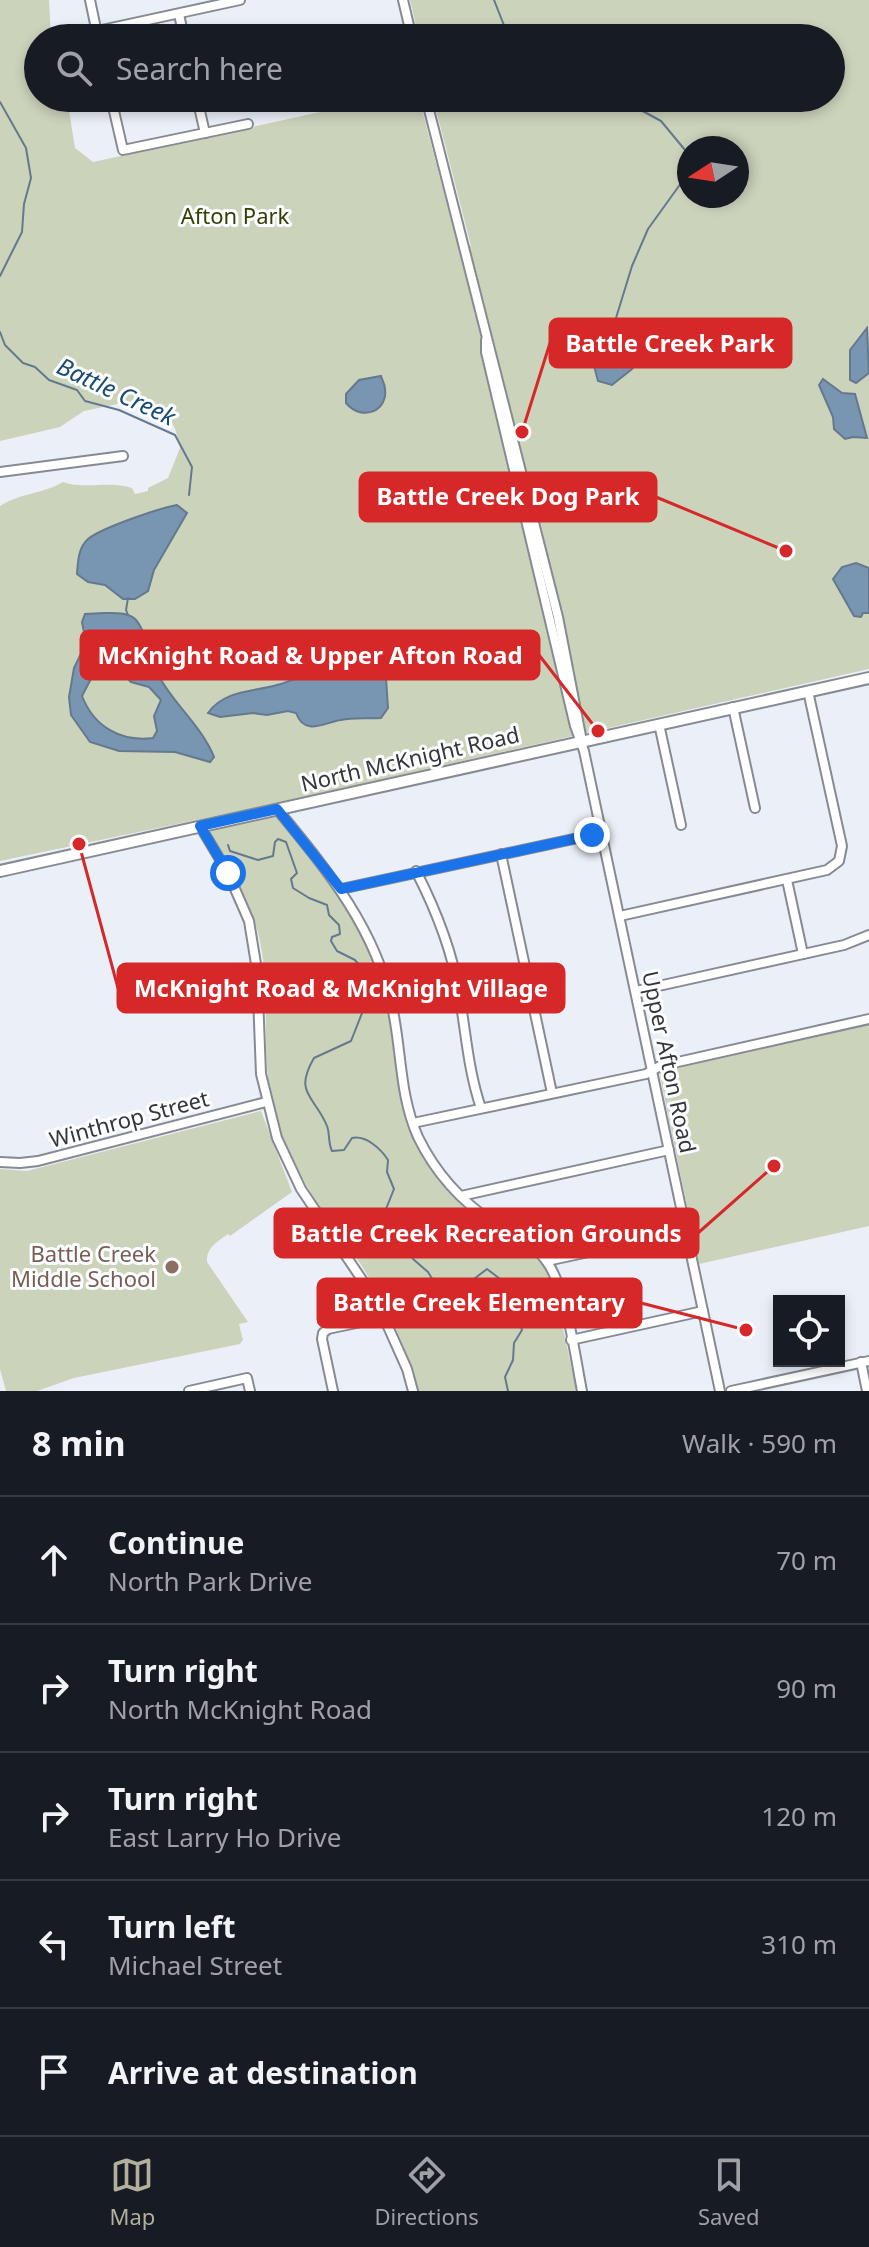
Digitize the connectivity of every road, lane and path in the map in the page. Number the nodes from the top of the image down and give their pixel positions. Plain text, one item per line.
1 (90, 0) edge
2 (240, 0) edge
3 (403, 0) edge
4 (179, 14) junction
5 (95, 24) edge
6 (140, 24) edge
7 (181, 24) edge
8 (407, 24) edge
9 (114, 112) edge
10 (200, 112) edge
11 (429, 112) edge
12 (248, 124) dead end
13 (205, 133) junction
14 (123, 456) dead end
15 (0, 472) edge
16 (869, 678) edge
17 (808, 691) junction
18 (733, 707) junction
19 (659, 724) junction
20 (581, 741) junction
21 (755, 808) dead end
22 (277, 809) junction
23 (681, 825) dead end
24 (200, 826) junction
25 (601, 833) junction
26 (501, 854) junction
27 (59, 856) junction
28 (0, 865) edge
29 (0, 871) edge
30 (416, 871) junction
31 (787, 880) junction
32 (341, 889) junction
33 (620, 916) junction
34 (869, 935) edge
35 (803, 954) junction
36 (636, 991) junction
37 (869, 1019) edge
38 (652, 1070) junction
39 (552, 1093) junction
40 (266, 1102) junction
41 (481, 1108) junction
42 (413, 1123) junction
43 (669, 1150) junction
44 (0, 1162) edge
45 (461, 1196) junction
46 (686, 1231) junction
47 (547, 1261) junction
48 (703, 1311) junction
49 (385, 1317) junction
50 (571, 1340) junction
51 (865, 1361) edge
52 (790, 1378) junction
53 (189, 1391) edge
54 (250, 1391) edge
55 (333, 1391) edge
56 (413, 1391) edge
57 (582, 1391) edge
58 (720, 1391) edge
59 (731, 1391) edge
60 (793, 1391) edge
61 (867, 1391) edge

1 - 5 street
2 - 4 street
3 - 8 street
4 - 6 street
4 - 7 street
9 - 13 street
10 - 13 street
11 - 20 street, Upper Afton Road
12 - 13 street
14 - 15 street
16 - 17 main road, North McKnight Road
17 - 18 main road, North McKnight Road
17 - 31 street
18 - 19 main road, North McKnight Road
18 - 21 street
19 - 20 main road, North McKnight Road
19 - 23 street
20 - 22 main road, North McKnight Road
20 - 25 street, Upper Afton Road
22 - 24 main road, North McKnight Road
22 - 32 street
24 - 27 main road, North McKnight Road
24 - 40 street
25 - 26 street
25 - 33 street, Upper Afton Road
26 - 30 street
26 - 39 street
27 - 28 main road
27 - 29 main road
30 - 32 street
30 - 41 street
31 - 33 street
31 - 35 street
32 - 42 street
33 - 36 street, Upper Afton Road
34 - 35 street
35 - 36 street
36 - 38 street, Upper Afton Road
37 - 38 street
38 - 39 street
38 - 43 street, Upper Afton Road
39 - 41 street
40 - 44 street, Winthrop Street
40 - 49 street
41 - 42 street
42 - 45 street
43 - 45 street
43 - 46 street, Upper Afton Road
45 - 47 street
46 - 47 street
46 - 48 street, Upper Afton Road
47 - 50 street
48 - 50 street
48 - 58 street, Upper Afton Road
49 - 55 street
49 - 56 street
50 - 57 street
51 - 52 street
51 - 61 street
52 - 59 street
52 - 60 street
53 - 54 street

